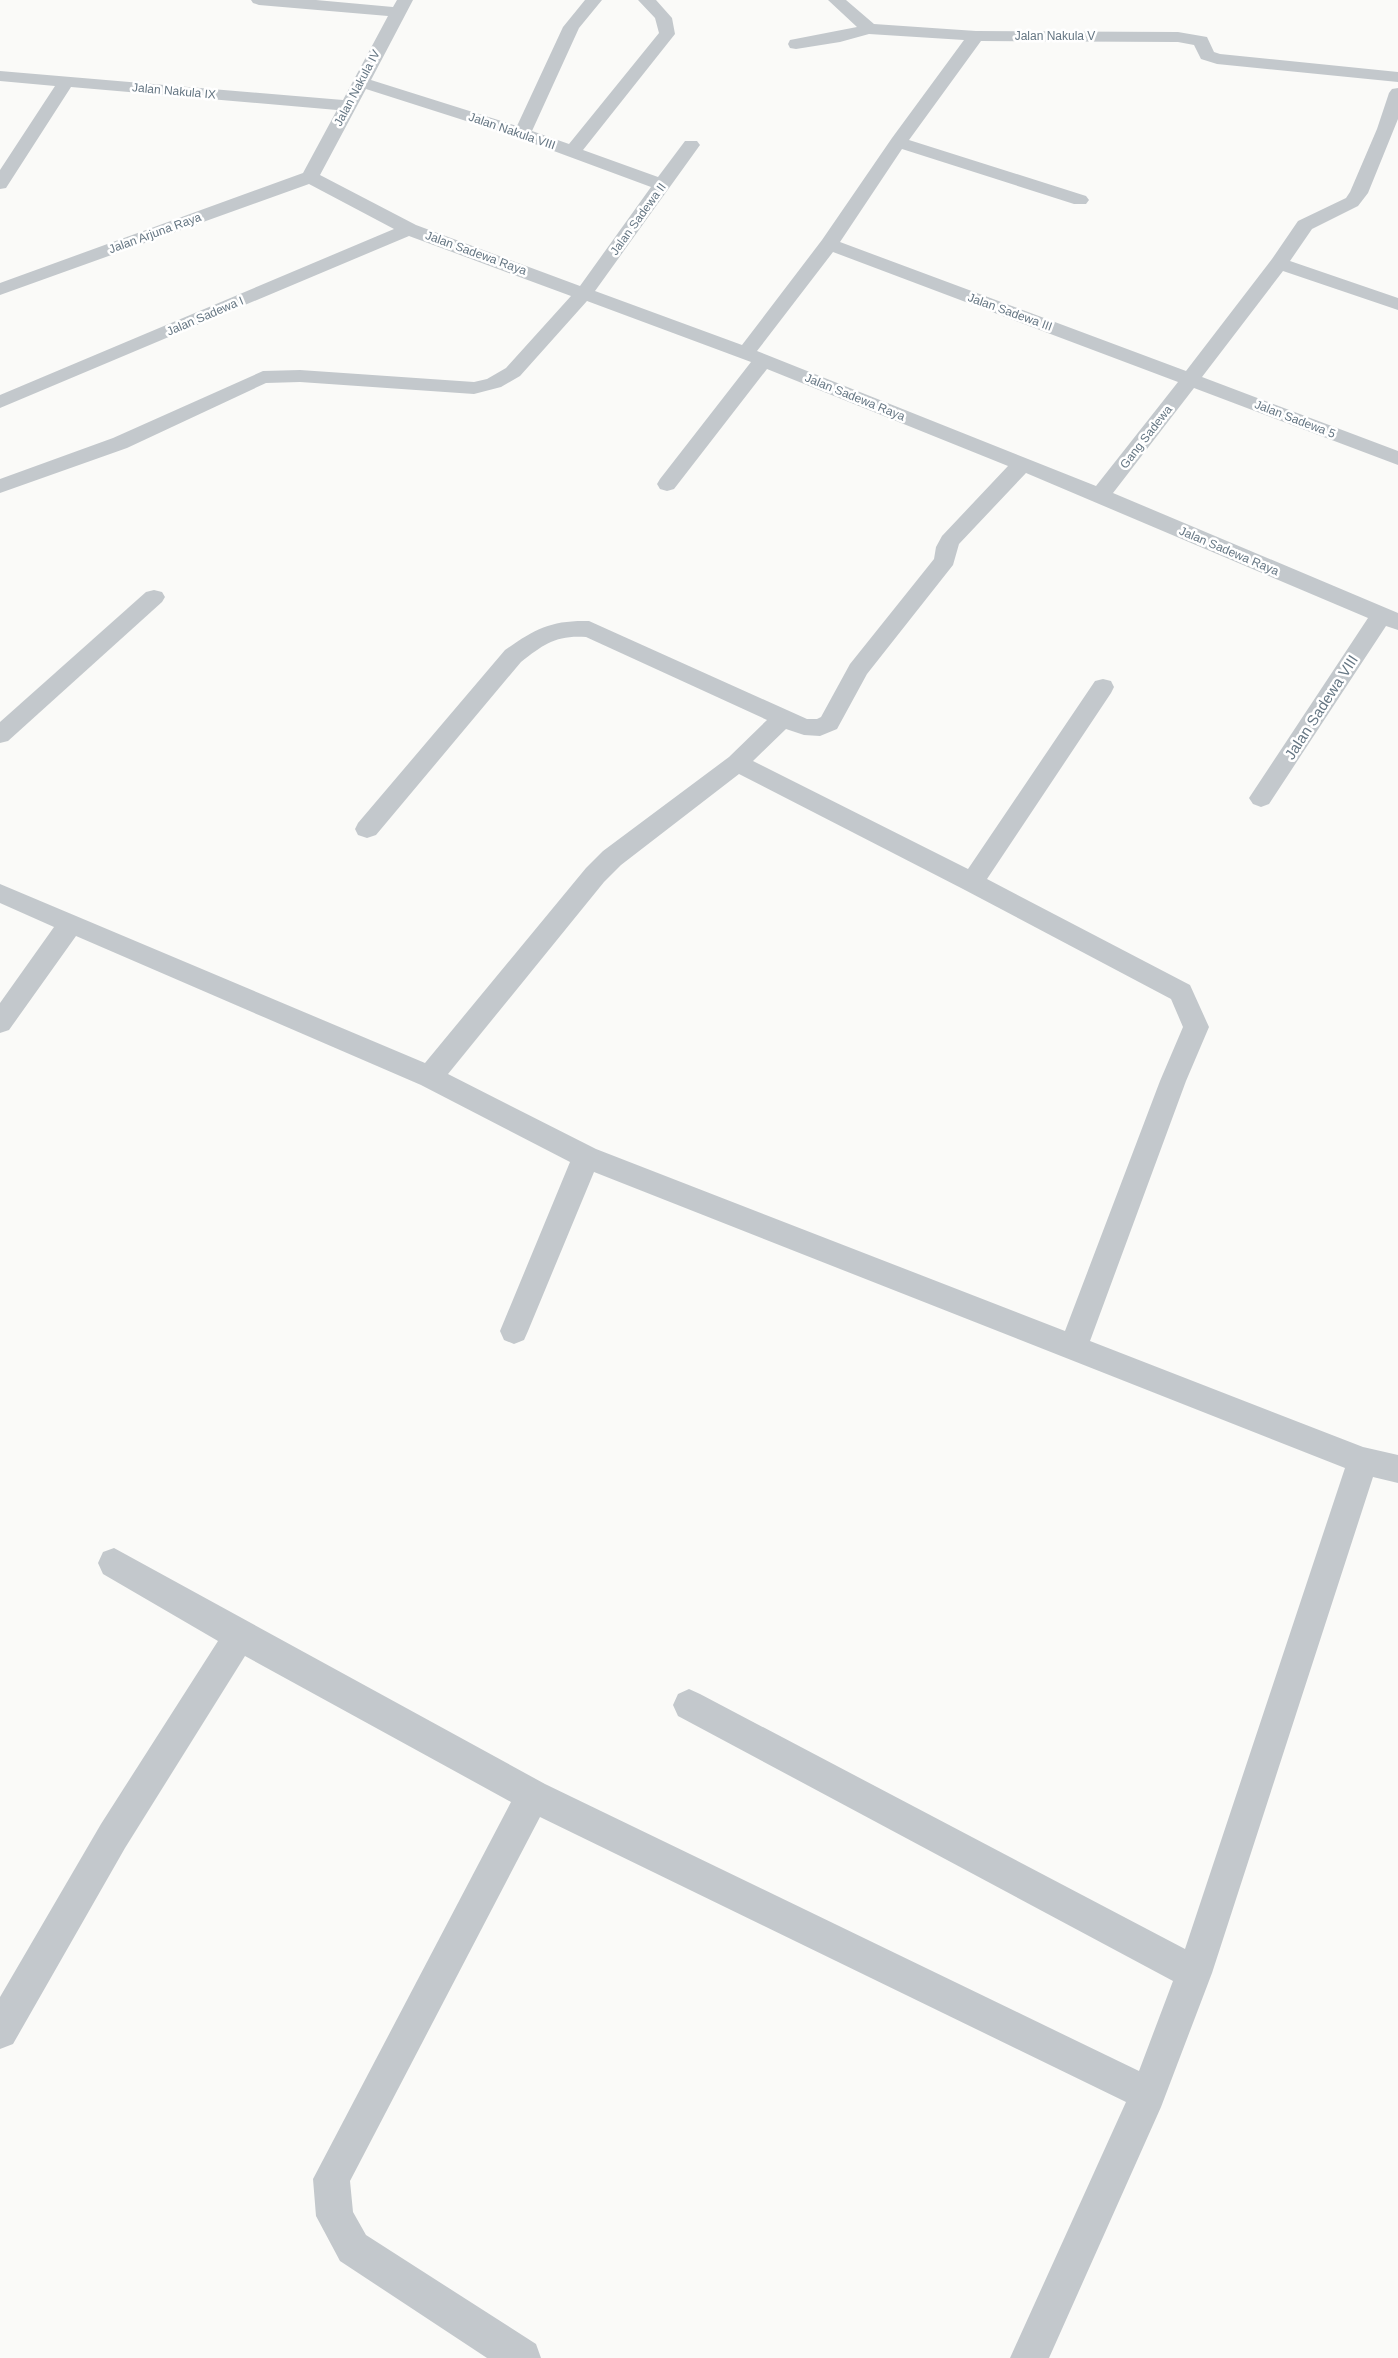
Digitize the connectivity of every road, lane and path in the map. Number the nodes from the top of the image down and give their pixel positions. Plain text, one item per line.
1 (259, 0) edge
2 (594, 0) edge
3 (646, 0) edge
4 (836, 0) edge
5 (402, 6) edge
6 (869, 29) junction
7 (976, 36) junction
8 (796, 44) dead end
9 (0, 76) edge
10 (1398, 76) edge
11 (66, 82) junction
12 (360, 82) junction
13 (1398, 93) edge
14 (348, 106) junction
15 (522, 133) junction
16 (898, 142) junction
17 (691, 145) dead end
18 (572, 152) junction
19 (310, 177) junction
20 (0, 184) edge
21 (662, 185) junction
22 (1080, 200) dead end
23 (409, 229) junction
24 (829, 244) junction
25 (1279, 263) junction
26 (0, 289) edge
27 (584, 292) junction
28 (1398, 304) edge
29 (754, 357) junction
30 (1191, 379) junction
31 (0, 402) edge
32 (1398, 458) edge
33 (1022, 464) junction
34 (667, 484) dead end
35 (0, 486) edge
36 (1100, 495) junction
37 (154, 596) dead end
38 (1390, 619) edge
39 (1103, 687) dead end
40 (784, 717) junction
41 (0, 735) edge
42 (737, 763) junction
43 (1261, 798) dead end
44 (368, 829) dead end
45 (972, 882) junction
46 (0, 892) edge
47 (71, 923) junction
48 (0, 1023) edge
49 (430, 1076) junction
50 (586, 1157) junction
51 (514, 1331) dead end
52 (1073, 1347) junction
53 (1363, 1461) junction
54 (1398, 1469) edge
55 (114, 1563) dead end
56 (240, 1636) junction
57 (689, 1705) dead end
58 (533, 1796) junction
59 (1194, 1973) junction
60 (0, 2031) edge
61 (1148, 2094) junction
62 (522, 2358) edge
63 (1029, 2358) edge

1 - 5 street
2 - 15 street
3 - 18 street
4 - 6 street
5 - 12 street, Jalan Nakula IV
6 - 7 street, Jalan Nakula V
6 - 8 street, Jalan Nakula V
7 - 10 street, Jalan Nakula V
7 - 16 street
9 - 11 street, Jalan Nakula IX
11 - 14 street, Jalan Nakula IX
11 - 20 street
12 - 14 street, Jalan Nakula IV
12 - 15 street, Jalan Nakula VIII
13 - 25 street, Gang Sadewa
14 - 19 street, Jalan Nakula IV
15 - 18 street, Jalan Nakula VIII
16 - 22 street
16 - 24 street
17 - 21 street, Jalan Sadewa II
18 - 21 street, Jalan Nakula VIII
19 - 23 street, Jalan Sadewa Raya
19 - 26 street, Jalan Arjuna Raya
21 - 27 street, Jalan Sadewa II
23 - 27 street, Jalan Sadewa Raya
23 - 31 street, Jalan Sadewa I
24 - 29 street
24 - 30 street, Jalan Sadewa III
25 - 28 street
25 - 30 street, Gang Sadewa
27 - 29 street, Jalan Sadewa Raya
27 - 35 street, Jalan Sadewa II
29 - 33 street, Jalan Sadewa Raya
29 - 34 street
30 - 32 street, Jalan Sadewa 5
30 - 36 street, Gang Sadewa
33 - 36 street, Jalan Sadewa Raya
33 - 40 street
36 - 38 street, Jalan Sadewa Raya
37 - 41 street
38 - 43 street, Jalan Sadewa VIII
39 - 45 street
40 - 42 street
40 - 44 street
42 - 45 street
42 - 49 street
45 - 52 street
46 - 47 street
47 - 48 street
47 - 49 street
49 - 50 street
50 - 51 street
50 - 52 street
52 - 53 street
53 - 54 street
53 - 59 street
55 - 56 street
56 - 58 street
56 - 60 street
57 - 59 street
58 - 61 street
58 - 62 street
59 - 61 street
61 - 63 street

